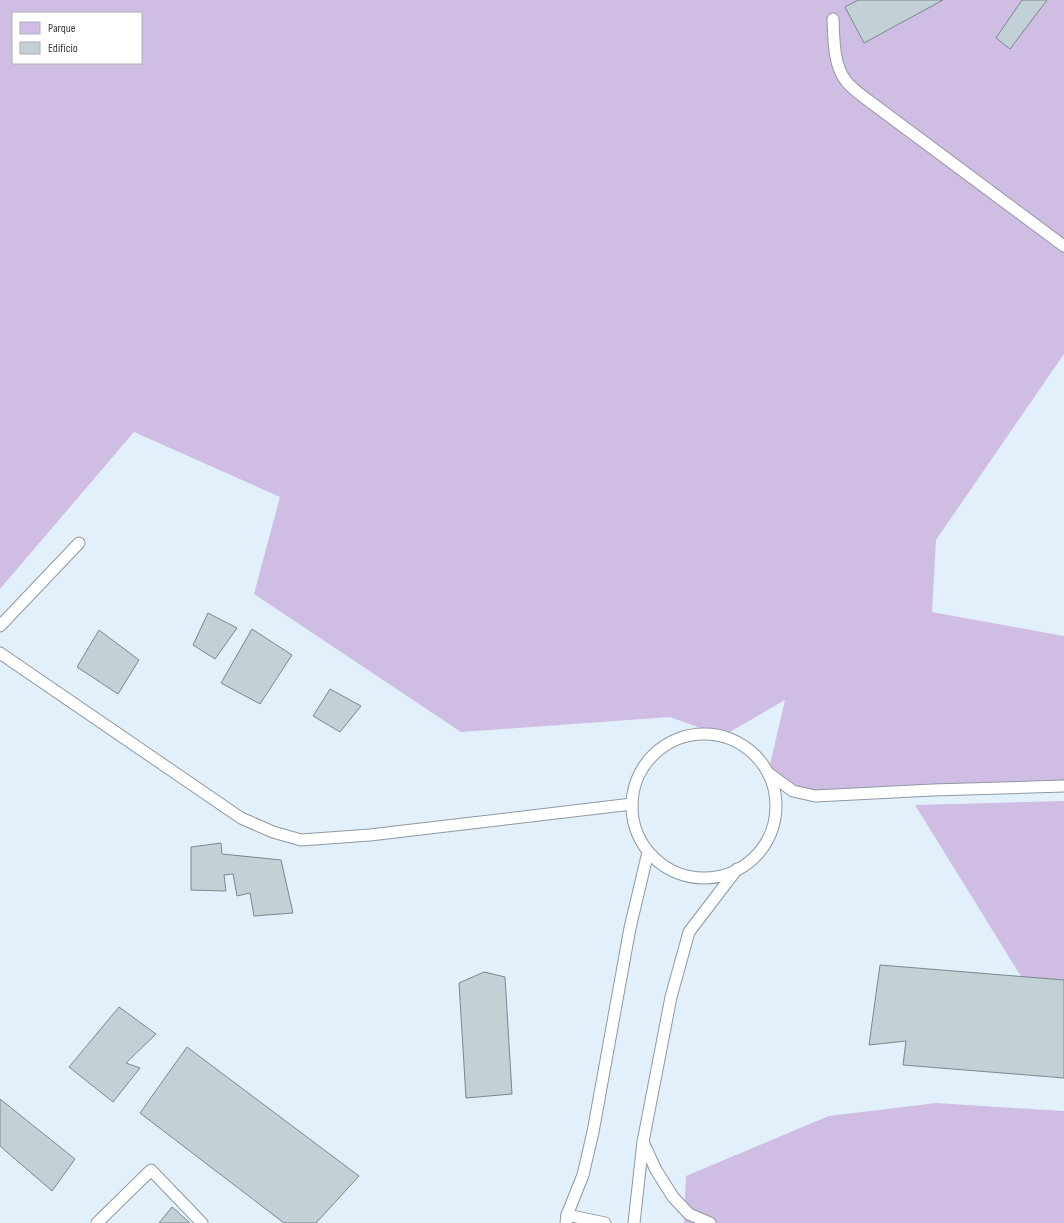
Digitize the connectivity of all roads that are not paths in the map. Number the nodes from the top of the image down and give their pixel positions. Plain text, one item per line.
1 (833, 19) dead end
2 (1064, 246) edge
3 (79, 543) dead end
4 (0, 626) edge
5 (0, 653) edge
6 (768, 773) junction
7 (1064, 786) edge
8 (632, 804) junction
9 (648, 852) junction
10 (737, 869) junction
11 (643, 1142) junction
12 (566, 1219) edge
13 (97, 1223) edge
14 (202, 1223) edge
15 (605, 1223) edge
16 (634, 1223) edge
17 (710, 1223) edge

1 - 2 lane
3 - 4 lane
5 - 8 lane
6 - 7 lane
6 - 8 lane
6 - 10 lane
8 - 9 lane
9 - 10 lane
9 - 12 lane
10 - 11 lane
11 - 16 lane
11 - 17 lane
12 - 15 lane
13 - 14 lane

